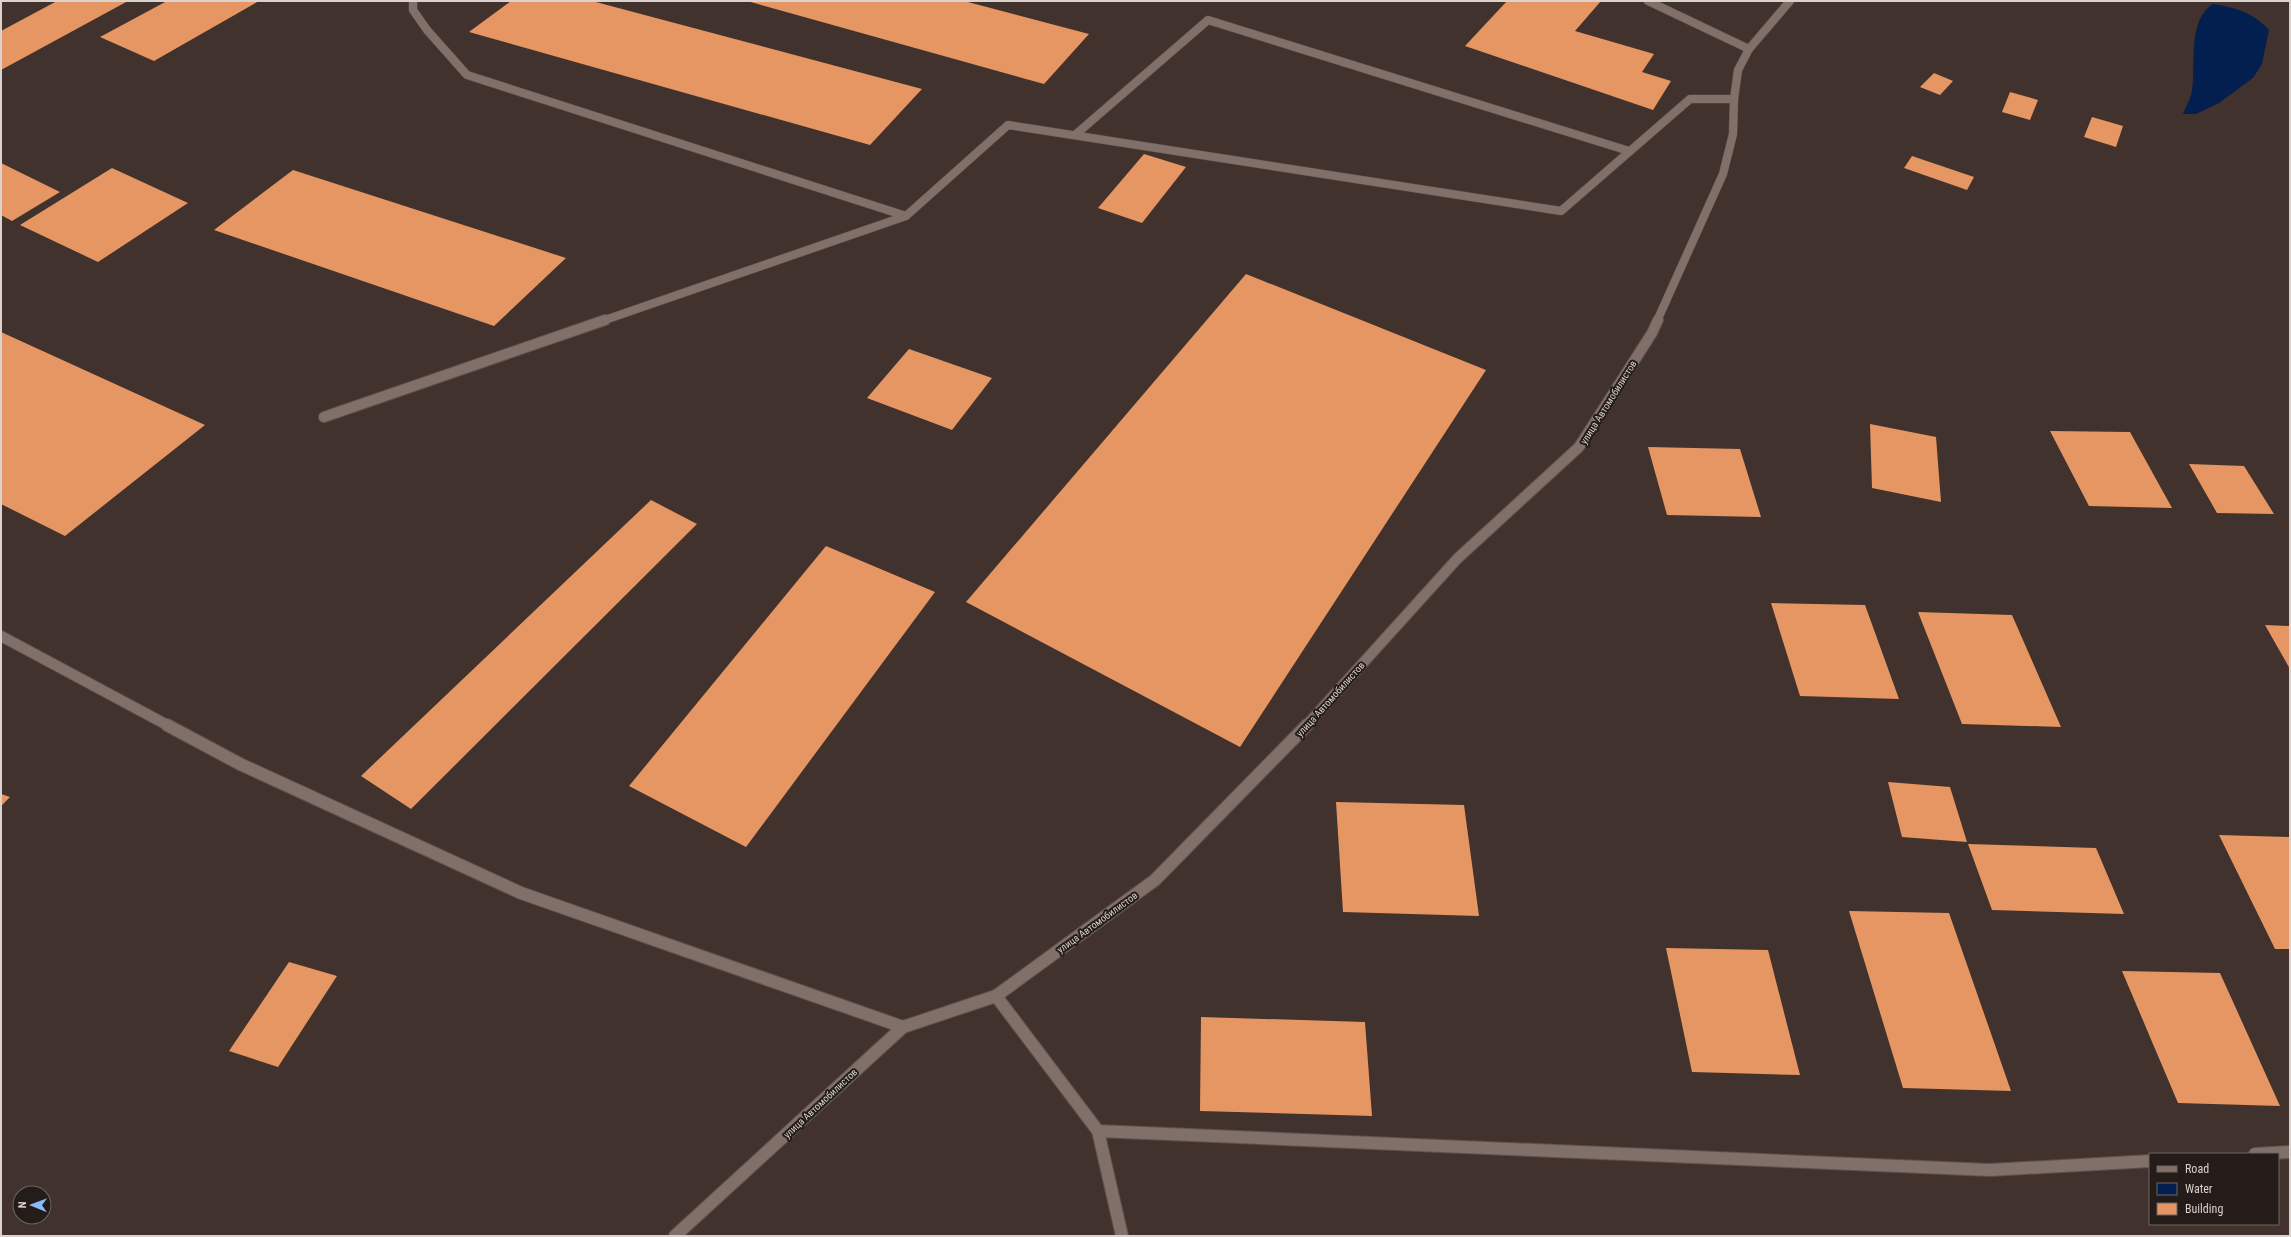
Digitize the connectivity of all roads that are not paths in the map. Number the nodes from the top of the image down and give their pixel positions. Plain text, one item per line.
1 (413, 1) edge
2 (1648, 1) edge
3 (1790, 1) edge
4 (1748, 49) junction
5 (1734, 99) junction
6 (1075, 135) junction
7 (1630, 151) junction
8 (906, 216) junction
9 (324, 417) dead end
10 (1, 636) edge
11 (996, 996) junction
12 (903, 1027) junction
13 (1098, 1130) junction
14 (2290, 1152) edge
15 (2272, 1153) edge
16 (2149, 1160) edge
17 (675, 1236) edge
18 (1122, 1236) edge

1 - 8 street
2 - 4 street
3 - 4 street, улица Автомобилистов
4 - 5 street, улица Автомобилистов
5 - 7 street
5 - 11 street, улица Автомобилистов
6 - 7 street
6 - 7 street
6 - 8 street
8 - 9 street
10 - 12 street
11 - 12 street, улица Автомобилистов
11 - 13 street
12 - 17 street, улица Автомобилистов
13 - 16 street
13 - 18 street
14 - 15 street

